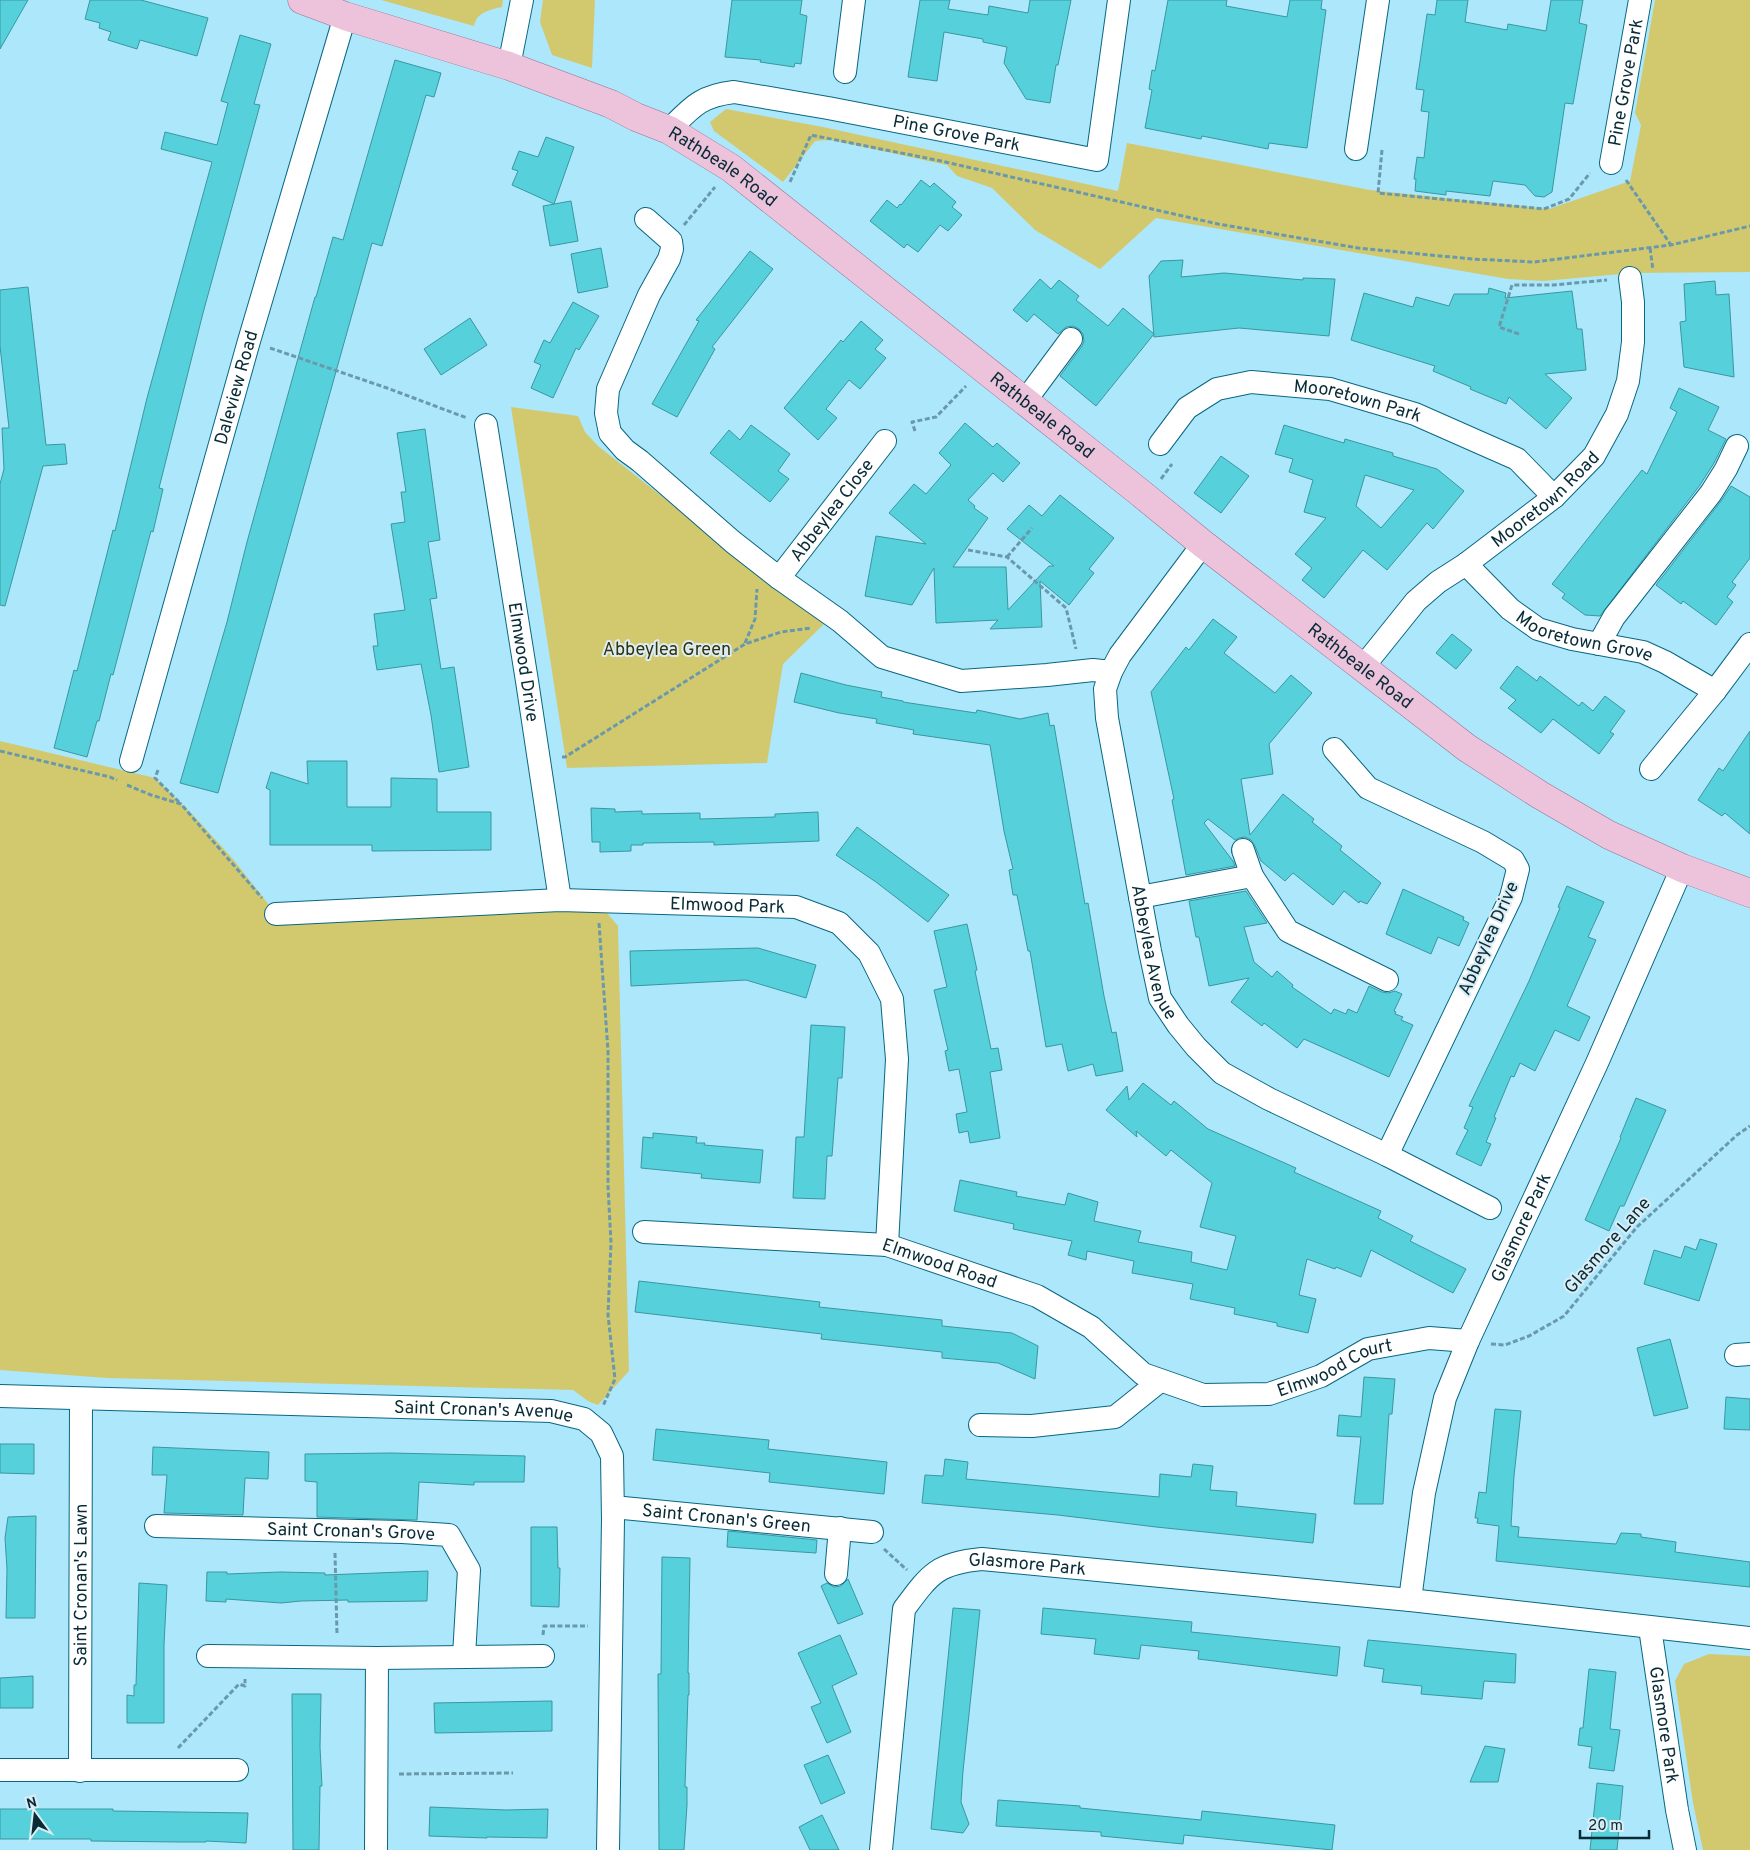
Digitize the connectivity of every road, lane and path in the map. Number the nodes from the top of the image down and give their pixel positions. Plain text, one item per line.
1 (302, 0) edge
2 (522, 0) edge
3 (854, 0) edge
4 (1119, 0) edge
5 (1378, 0) edge
6 (1640, 0) edge
7 (345, 16) junction
8 (509, 66) junction
9 (845, 72) dead end
10 (669, 130) junction
11 (1356, 149) dead end
12 (1382, 150) dead end
13 (731, 168) junction
14 (1609, 172) junction
15 (777, 204) junction
16 (646, 219) dead end
17 (1750, 226) edge
18 (671, 241) junction
19 (1671, 245) junction
20 (1650, 248) junction
21 (1653, 271) dead end
22 (1630, 278) joint
23 (1519, 334) dead end
24 (1072, 339) dead end
25 (249, 341) junction
26 (983, 367) junction
27 (1025, 401) junction
28 (486, 425) joint
29 (915, 431) dead end
30 (885, 441) dead end
31 (1737, 446) dead end
32 (1168, 452) joint
33 (1138, 491) junction
34 (1554, 497) junction
35 (1032, 528) dead end
36 (1203, 544) junction
37 (968, 550) dead end
38 (1007, 557) junction
39 (1466, 564) junction
40 (779, 578) junction
41 (840, 621) junction
42 (745, 644) junction
43 (1599, 644) junction
44 (1750, 644) edge
45 (1365, 670) junction
46 (1082, 671) junction
47 (1111, 672) junction
48 (1714, 691) junction
49 (1334, 749) dead end
50 (0, 750) edge
51 (539, 759) junction
52 (131, 761) dead end
53 (1651, 769) dead end
54 (158, 770) dead end
55 (118, 780) dead end
56 (127, 784) dead end
57 (181, 804) junction
58 (1243, 850) dead end
59 (1682, 868) junction
60 (1252, 876) junction
61 (1750, 893) edge
62 (1140, 897) junction
63 (560, 900) junction
64 (597, 901) junction
65 (276, 914) joint
66 (1387, 980) dead end
67 (1750, 1126) edge
68 (1387, 1155) junction
69 (1490, 1208) dead end
70 (644, 1232) dead end
71 (887, 1245) junction
72 (1468, 1341) junction
73 (1160, 1381) junction
74 (0, 1396) edge
75 (1203, 1396) joint
76 (81, 1399) junction
77 (980, 1425) dead end
78 (594, 1427) junction
79 (613, 1507) junction
80 (156, 1526) dead end
81 (840, 1528) junction
82 (335, 1530) junction
83 (872, 1532) joint
84 (836, 1574) dead end
85 (923, 1584) junction
86 (1410, 1600) junction
87 (589, 1626) dead end
88 (1650, 1628) junction
89 (1750, 1638) edge
90 (208, 1656) dead end
91 (243, 1656) junction
92 (337, 1656) junction
93 (464, 1656) junction
94 (543, 1656) joint
95 (377, 1658) junction
96 (0, 1770) edge
97 (169, 1770) junction
98 (236, 1770) dead end
99 (80, 1771) junction
100 (513, 1773) dead end
101 (376, 1774) junction
102 (376, 1850) edge
103 (608, 1850) edge
104 (881, 1850) edge
105 (1685, 1850) edge

1 - 7 main road, Rathbeale Road
2 - 8 street
3 - 9 street
4 - 10 street, Pine Grove Park
5 - 11 street
6 - 14 street, Pine Grove Park
7 - 8 main road, Rathbeale Road
7 - 25 street, Daleview Road
8 - 10 main road, Rathbeale Road
10 - 13 main road, Rathbeale Road
12 - 14 path
13 - 15 main road, Rathbeale Road
13 - 18 path
14 - 19 path
15 - 20 path
15 - 26 main road, Rathbeale Road
16 - 18 street
17 - 19 path
18 - 40 street
19 - 20 path
20 - 21 path
22 - 23 path
22 - 34 street, Mooretown Road
24 - 27 street
25 - 28 path
25 - 52 street, Daleview Road
26 - 27 main road, Rathbeale Road
26 - 29 path
27 - 33 main road, Rathbeale Road
28 - 51 street, Elmwood Drive
30 - 40 street, Abbeylea Close
31 - 43 street
32 - 33 path
32 - 34 street, Mooretown Park
33 - 36 main road, Rathbeale Road
34 - 39 street, Mooretown Road
35 - 38 path
36 - 45 main road, Rathbeale Road
36 - 47 street, Abbeylea Avenue
37 - 38 path
38 - 46 path
39 - 43 street, Mooretown Grove
39 - 45 street, Mooretown Road
40 - 41 street
40 - 42 path
41 - 42 path
41 - 46 street
42 - 51 path
43 - 48 street, Mooretown Grove
44 - 48 street
45 - 59 main road, Rathbeale Road
46 - 47 street
47 - 62 street, Abbeylea Avenue
48 - 53 street
49 - 68 street, Abbeylea Drive
50 - 55 path
51 - 63 street, Elmwood Drive
54 - 57 path
56 - 57 path
57 - 65 path
58 - 60 street
59 - 61 main road, Rathbeale Road
59 - 72 street, Glasmore Park
60 - 62 street
60 - 66 street
62 - 68 street, Abbeylea Avenue
63 - 64 street, Elmwood Park
63 - 65 street, Elmwood Park
64 - 71 street, Elmwood Park
64 - 78 path
67 - 72 path, Glasmore Lane
68 - 69 street, Abbeylea Avenue
70 - 71 street, Elmwood Road
71 - 73 street, Elmwood Road
72 - 75 street, Elmwood Court
72 - 86 street, Glasmore Park
73 - 75 street, Elmwood Road
73 - 77 street
74 - 76 street, Saint Cronan's Avenue
76 - 78 street, Saint Cronan's Avenue
76 - 99 street, Saint Cronan's Lawn
78 - 79 street, Saint Cronan's Avenue
79 - 81 street, Saint Cronan's Green
79 - 103 street, Saint Cronan's Avenue
80 - 82 street, Saint Cronan's Grove
81 - 83 street, Saint Cronan's Green
81 - 84 street
82 - 92 path
82 - 93 street, Saint Cronan's Grove
83 - 85 path
85 - 86 street, Glasmore Park
85 - 104 street, Glasmore Park
86 - 88 street, Glasmore Park
87 - 94 path
88 - 89 street, Glasmore Park
88 - 105 street, Glasmore Park
90 - 91 street
91 - 92 street
91 - 97 path
92 - 95 street
93 - 94 street
93 - 95 street
95 - 101 street
96 - 99 street
97 - 98 street
97 - 99 street
100 - 101 path
101 - 102 street

